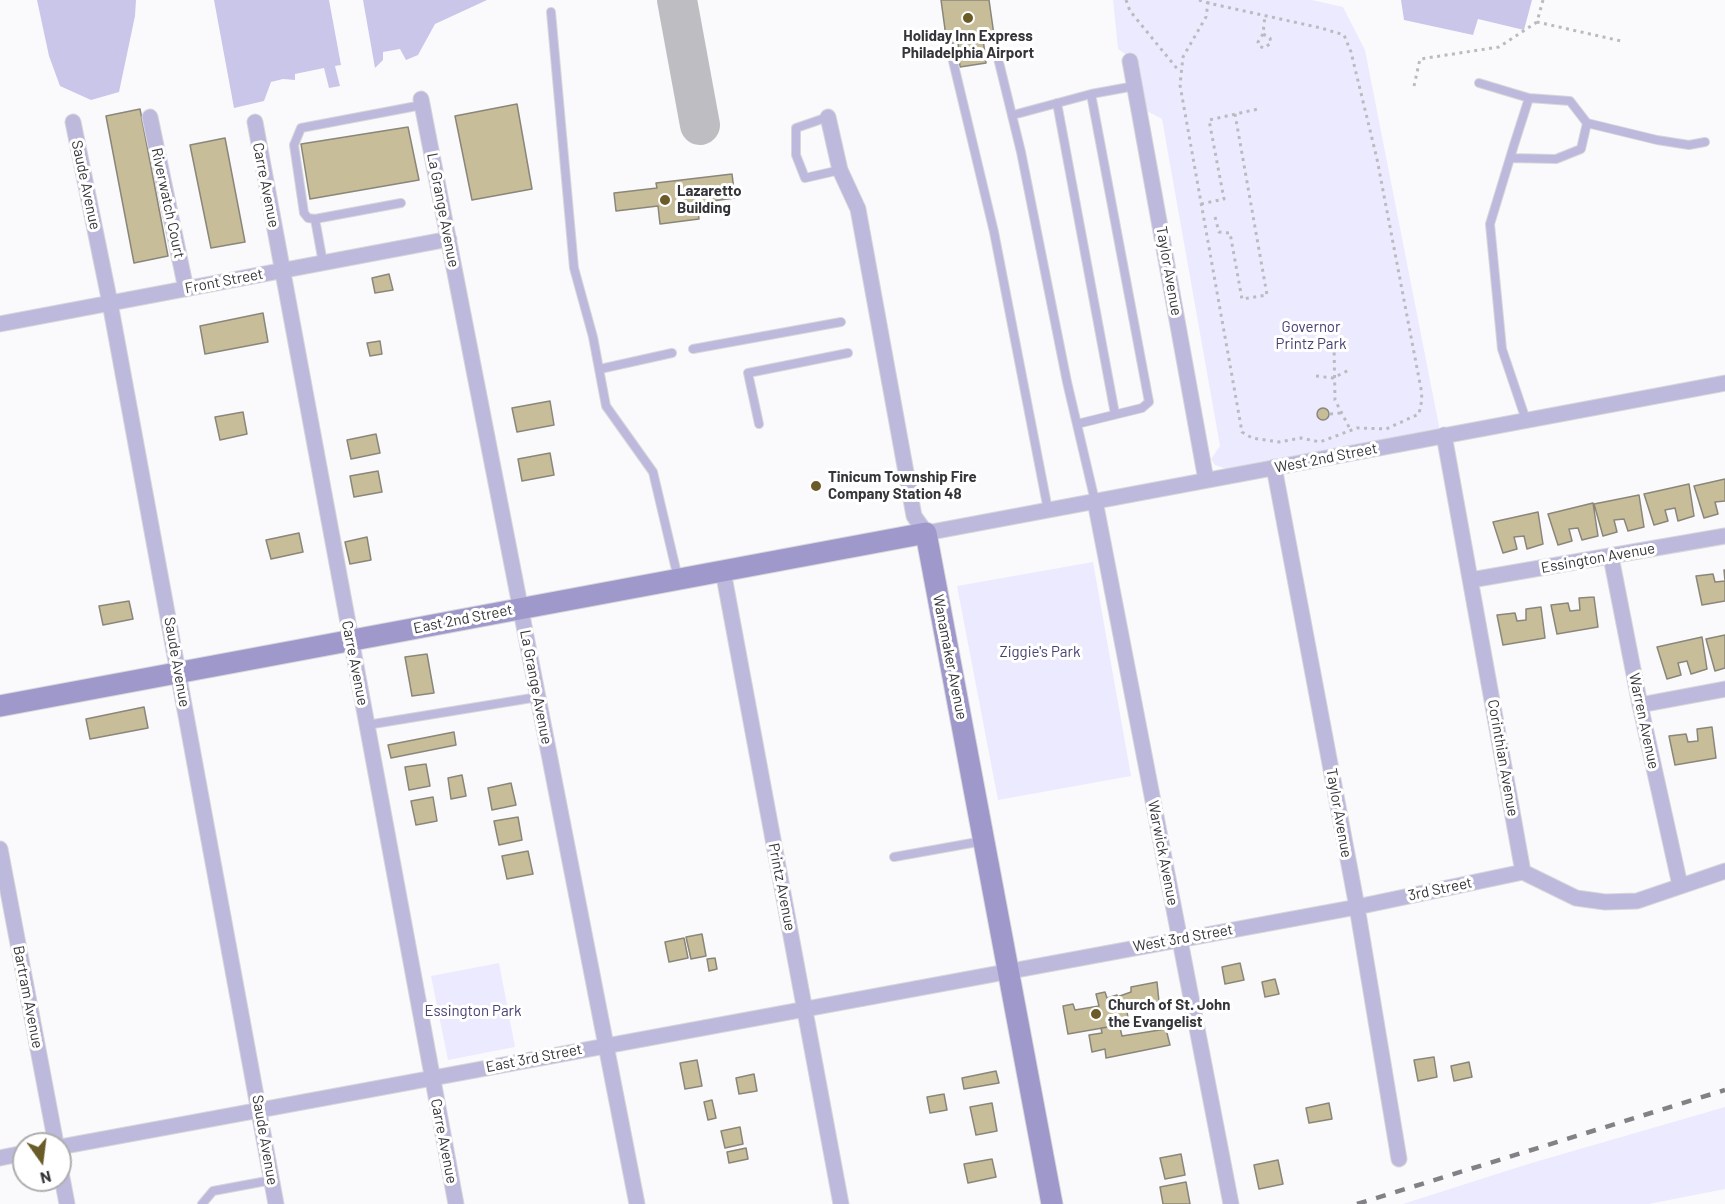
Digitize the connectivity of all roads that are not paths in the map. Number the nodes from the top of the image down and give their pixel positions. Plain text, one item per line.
1 (551, 12) dead end
2 (996, 50) dead end
3 (1130, 61) dead end
4 (953, 62) dead end
5 (1479, 83) dead end
6 (1135, 87) junction
7 (1090, 94) junction
8 (1529, 98) junction
9 (422, 102) joint
10 (1058, 103) junction
11 (1013, 115) junction
12 (150, 117) dead end
13 (828, 117) joint
14 (73, 122) dead end
15 (255, 122) dead end
16 (1587, 123) junction
17 (1705, 142) dead end
18 (1509, 158) junction
19 (840, 170) junction
20 (401, 202) dead end
21 (315, 219) junction
22 (449, 239) junction
23 (323, 263) junction
24 (282, 270) junction
25 (186, 288) junction
26 (110, 303) junction
27 (841, 322) dead end
28 (0, 324) edge
29 (693, 349) dead end
30 (672, 353) dead end
31 (848, 353) dead end
32 (600, 369) junction
33 (1725, 383) edge
34 (1115, 414) junction
35 (1526, 420) junction
36 (759, 424) dead end
37 (1077, 424) junction
38 (1443, 435) junction
39 (1274, 467) junction
40 (1206, 480) junction
41 (1095, 501) junction
42 (1048, 510) junction
43 (926, 533) junction
44 (1725, 536) edge
45 (1611, 557) junction
46 (723, 571) junction
47 (678, 579) junction
48 (1471, 580) junction
49 (521, 609) junction
50 (351, 640) junction
51 (178, 672) junction
52 (1725, 689) edge
53 (538, 697) junction
54 (1640, 705) junction
55 (0, 706) edge
56 (367, 725) junction
57 (984, 841) junction
58 (0, 849) edge
59 (894, 857) dead end
60 (1725, 871) edge
61 (1523, 872) junction
62 (1680, 885) junction
63 (1357, 907) junction
64 (1180, 939) junction
65 (1008, 970) junction
66 (805, 1008) junction
67 (606, 1045) junction
68 (432, 1077) junction
69 (259, 1110) junction
70 (54, 1132) edge
71 (72, 1144) edge
72 (1400, 1159) dead end
73 (272, 1180) junction
74 (202, 1204) edge
75 (276, 1204) edge
76 (456, 1204) edge
77 (637, 1204) edge
78 (842, 1204) edge
79 (1052, 1204) edge
80 (1231, 1204) edge

1 - 32 lane
2 - 11 lane
3 - 6 street, Taylor Avenue
4 - 42 lane
5 - 8 lane
6 - 7 lane
6 - 40 street, Taylor Avenue
7 - 10 lane
7 - 34 lane
8 - 16 lane
8 - 18 lane
9 - 21 lane
9 - 22 street, La Grange Avenue
10 - 11 lane
10 - 34 lane
11 - 37 lane
12 - 25 street, Riverwatch Court
13 - 19 street, Wanamaker Avenue
13 - 19 lane
14 - 26 street, Saude Avenue
15 - 24 street, Carre Avenue
16 - 17 lane
16 - 18 lane
18 - 35 lane
19 - 43 street, Wanamaker Avenue
20 - 21 lane
21 - 23 lane
22 - 23 street, Front Street
22 - 49 street, La Grange Avenue
23 - 24 street, Front Street
24 - 25 street, Front Street
24 - 50 street, Carre Avenue
25 - 26 street, Front Street
26 - 28 street, Front Street
26 - 51 street, Saude Avenue
27 - 29 lane
30 - 32 lane
31 - 36 lane
32 - 47 lane
33 - 35 street, West 2nd Street
34 - 37 lane
35 - 38 street, West 2nd Street
37 - 41 lane
38 - 39 street, West 2nd Street
38 - 48 street, Corinthian Avenue
39 - 40 street, West 2nd Street
39 - 63 street, Taylor Avenue
40 - 41 street, West 2nd Street
41 - 42 street, West 2nd Street
41 - 64 street, Warwick Avenue
42 - 43 street, West 2nd Street
43 - 46 street, East 2nd Street
43 - 57 street, Wanamaker Avenue
44 - 45 street, Essington Avenue
45 - 48 street, Essington Avenue
45 - 54 street, Warren Avenue
46 - 47 street, East 2nd Street
46 - 66 street, Printz Avenue
47 - 49 street, East 2nd Street
48 - 61 street, Corinthian Avenue
49 - 50 street, East 2nd Street
49 - 53 street, La Grange Avenue
50 - 51 street, East 2nd Street
50 - 56 street, Carre Avenue
51 - 55 street, East 2nd Street
51 - 69 street, Saude Avenue
52 - 54 street
53 - 56 lane
53 - 67 street, La Grange Avenue
54 - 62 street, Warren Avenue
56 - 68 street, Carre Avenue
57 - 59 lane
57 - 65 street, Wanamaker Avenue
58 - 70 street, Bartram Avenue
60 - 62 street
61 - 62 street
61 - 63 street, 3rd Street
63 - 64 street, West 3rd Street
63 - 72 street, Taylor Avenue
64 - 65 street, West 3rd Street
64 - 80 street, Warwick Avenue
65 - 66 street, East 3rd Street
65 - 79 street, Wanamaker Avenue
66 - 67 street, East 3rd Street
66 - 78 street, Printz Avenue
67 - 68 street, East 3rd Street
67 - 77 street, La Grange Avenue
68 - 69 street, East 3rd Street
68 - 76 street, Carre Avenue
69 - 71 street, East 3rd Street
69 - 73 street, Saude Avenue
73 - 74 lane
73 - 75 street, Saude Avenue

